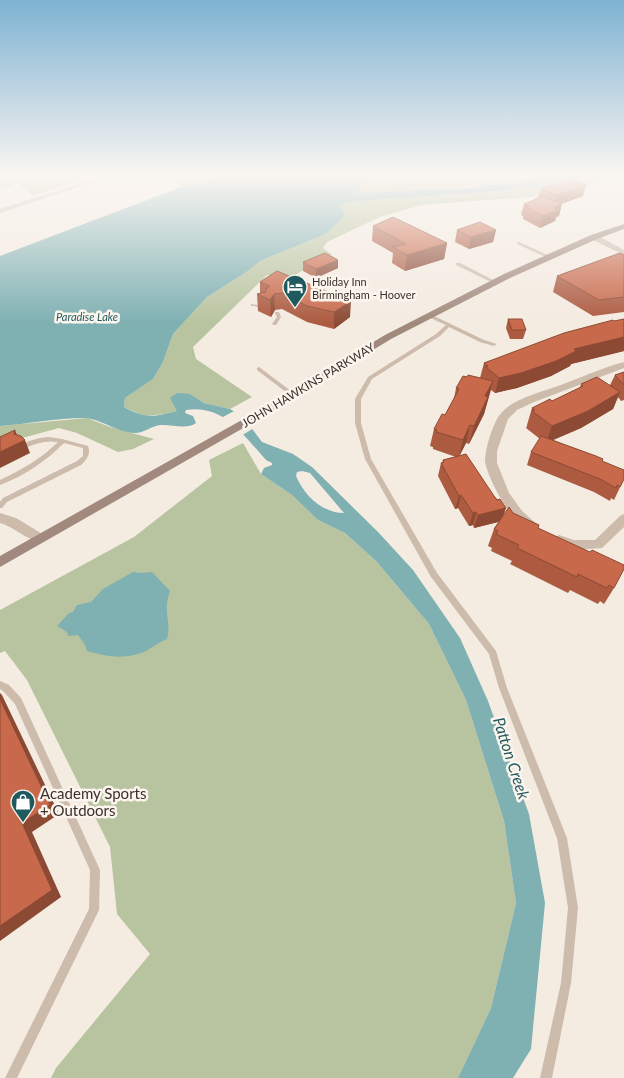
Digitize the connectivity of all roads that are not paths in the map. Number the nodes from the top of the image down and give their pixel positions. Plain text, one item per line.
1 (624, 226) edge
2 (594, 237) junction
3 (518, 243) dead end
4 (624, 253) edge
5 (550, 257) junction
6 (458, 264) dead end
7 (495, 282) junction
8 (253, 305) dead end
9 (264, 307) edge
10 (277, 313) dead end
11 (430, 316) junction
12 (274, 324) dead end
13 (449, 325) junction
14 (494, 344) dead end
15 (624, 365) edge
16 (259, 369) dead end
17 (293, 395) junction
18 (63, 441) junction
19 (24, 446) edge
20 (0, 483) edge
21 (0, 506) edge
22 (0, 518) edge
23 (624, 519) edge
24 (40, 538) junction
25 (0, 562) edge
26 (0, 685) edge
27 (11, 1078) edge
28 (546, 1078) edge

1 - 2 main road, JOHN HAWKINS PARKWAY
2 - 4 street
2 - 5 main road, JOHN HAWKINS PARKWAY
3 - 5 lane
5 - 7 main road, JOHN HAWKINS PARKWAY
6 - 7 lane
7 - 11 main road, JOHN HAWKINS PARKWAY
8 - 9 lane
10 - 12 lane
11 - 13 lane
11 - 17 main road, JOHN HAWKINS PARKWAY
13 - 14 lane
13 - 28 lane
15 - 23 street
16 - 17 lane
17 - 24 main road, JOHN HAWKINS PARKWAY
18 - 19 lane
18 - 20 lane
18 - 21 lane
22 - 24 street
24 - 25 main road, JOHN HAWKINS PARKWAY
26 - 27 lane

